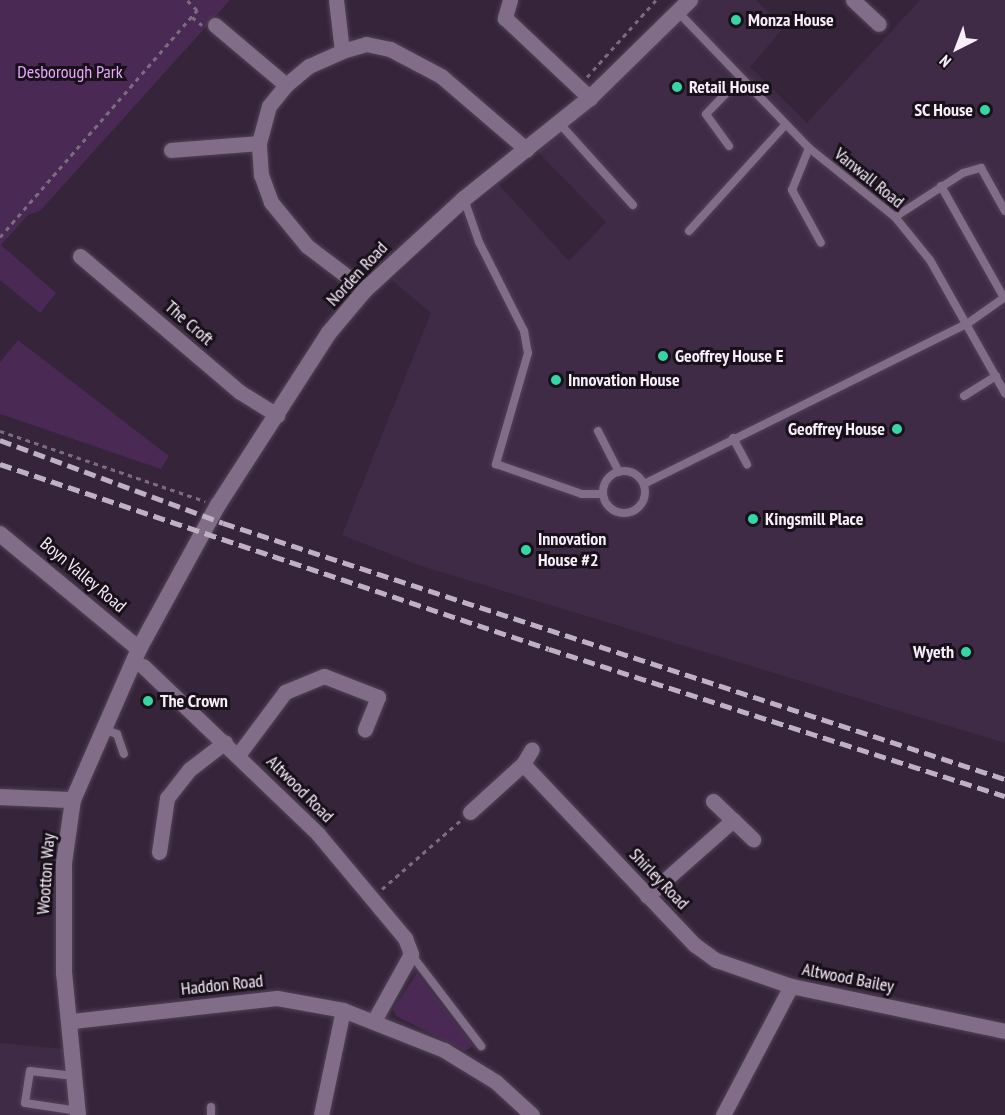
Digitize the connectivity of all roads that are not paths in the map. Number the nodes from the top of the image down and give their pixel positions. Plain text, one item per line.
1 (336, 0) edge
2 (510, 0) edge
3 (853, 0) edge
4 (684, 6) edge
5 (879, 24) dead end
6 (215, 25) dead end
7 (342, 51) junction
8 (741, 78) junction
9 (286, 85) junction
10 (590, 98) junction
11 (560, 124) junction
12 (786, 124) junction
13 (259, 143) junction
14 (729, 146) dead end
15 (809, 148) junction
16 (171, 150) dead end
17 (527, 150) junction
18 (941, 186) junction
19 (464, 199) junction
20 (633, 205) dead end
21 (1005, 211) edge
22 (895, 217) junction
23 (688, 231) dead end
24 (821, 243) dead end
25 (80, 256) dead end
26 (365, 290) junction
27 (1004, 297) edge
28 (967, 324) junction
29 (996, 376) junction
30 (1005, 393) edge
31 (964, 396) dead end
32 (277, 415) junction
33 (598, 431) dead end
34 (733, 438) junction
35 (747, 464) dead end
36 (619, 472) junction
37 (644, 484) junction
38 (603, 494) junction
39 (0, 534) edge
40 (139, 649) junction
41 (143, 666) dead end
42 (102, 729) junction
43 (365, 729) dead end
44 (225, 742) junction
45 (532, 749) dead end
46 (124, 754) dead end
47 (238, 755) junction
48 (523, 764) junction
49 (0, 797) edge
50 (73, 800) junction
51 (713, 801) dead end
52 (470, 812) road end
53 (733, 820) junction
54 (753, 839) dead end
55 (159, 852) dead end
56 (648, 896) junction
57 (411, 954) junction
58 (791, 986) junction
59 (343, 1010) junction
60 (375, 1019) junction
61 (72, 1021) junction
62 (1005, 1031) edge
63 (481, 1046) dead end
64 (69, 1076) junction
65 (73, 1112) edge
66 (321, 1115) edge
67 (532, 1115) edge
68 (723, 1115) edge

1 - 7 street
2 - 10 street
3 - 5 street
4 - 8 lane, Vanwall Road
4 - 10 street, Norden Road
6 - 9 street
7 - 9 street
7 - 17 street
8 - 12 lane, Vanwall Road
8 - 14 lane
9 - 13 street
10 - 11 street, Norden Road
11 - 17 street, Norden Road
11 - 20 lane
12 - 15 lane, Vanwall Road
12 - 23 lane
13 - 16 street
13 - 26 street
15 - 22 lane, Vanwall Road
15 - 24 lane
17 - 19 street, Norden Road
18 - 21 lane
18 - 22 lane
18 - 27 lane
19 - 26 street, Norden Road
19 - 38 lane
22 - 28 lane, Vanwall Road
25 - 32 street, The Croft
26 - 32 street, Norden Road
27 - 28 lane
28 - 29 lane, Vanwall Road
28 - 34 lane
29 - 30 lane, Vanwall Road
29 - 31 lane
32 - 40 street, Norden Road
33 - 36 lane
34 - 35 lane
34 - 37 lane
36 - 37 lane
36 - 38 lane
37 - 38 lane
39 - 40 street, Boyn Valley Road
40 - 42 street, Wootton Way
41 - 44 street, Altwood Road
42 - 46 lane
42 - 50 street, Wootton Way
43 - 47 street
44 - 47 street, Altwood Road
44 - 55 street
45 - 48 street
47 - 57 street, Altwood Road
48 - 52 street
48 - 56 street, Shirley Road
49 - 50 street
50 - 61 street, Wootton Way
51 - 53 street
53 - 54 street
53 - 56 street
56 - 58 street, Shirley Road
57 - 60 street
57 - 63 lane, Altwood Road
58 - 62 street, Altwood Bailey
58 - 68 street, Altwood Bailey
59 - 60 street, Haddon Road
59 - 61 street, Haddon Road
59 - 66 street
60 - 67 street
61 - 64 street, Wootton Way
64 - 65 street, Wootton Way
64 - 65 lane

